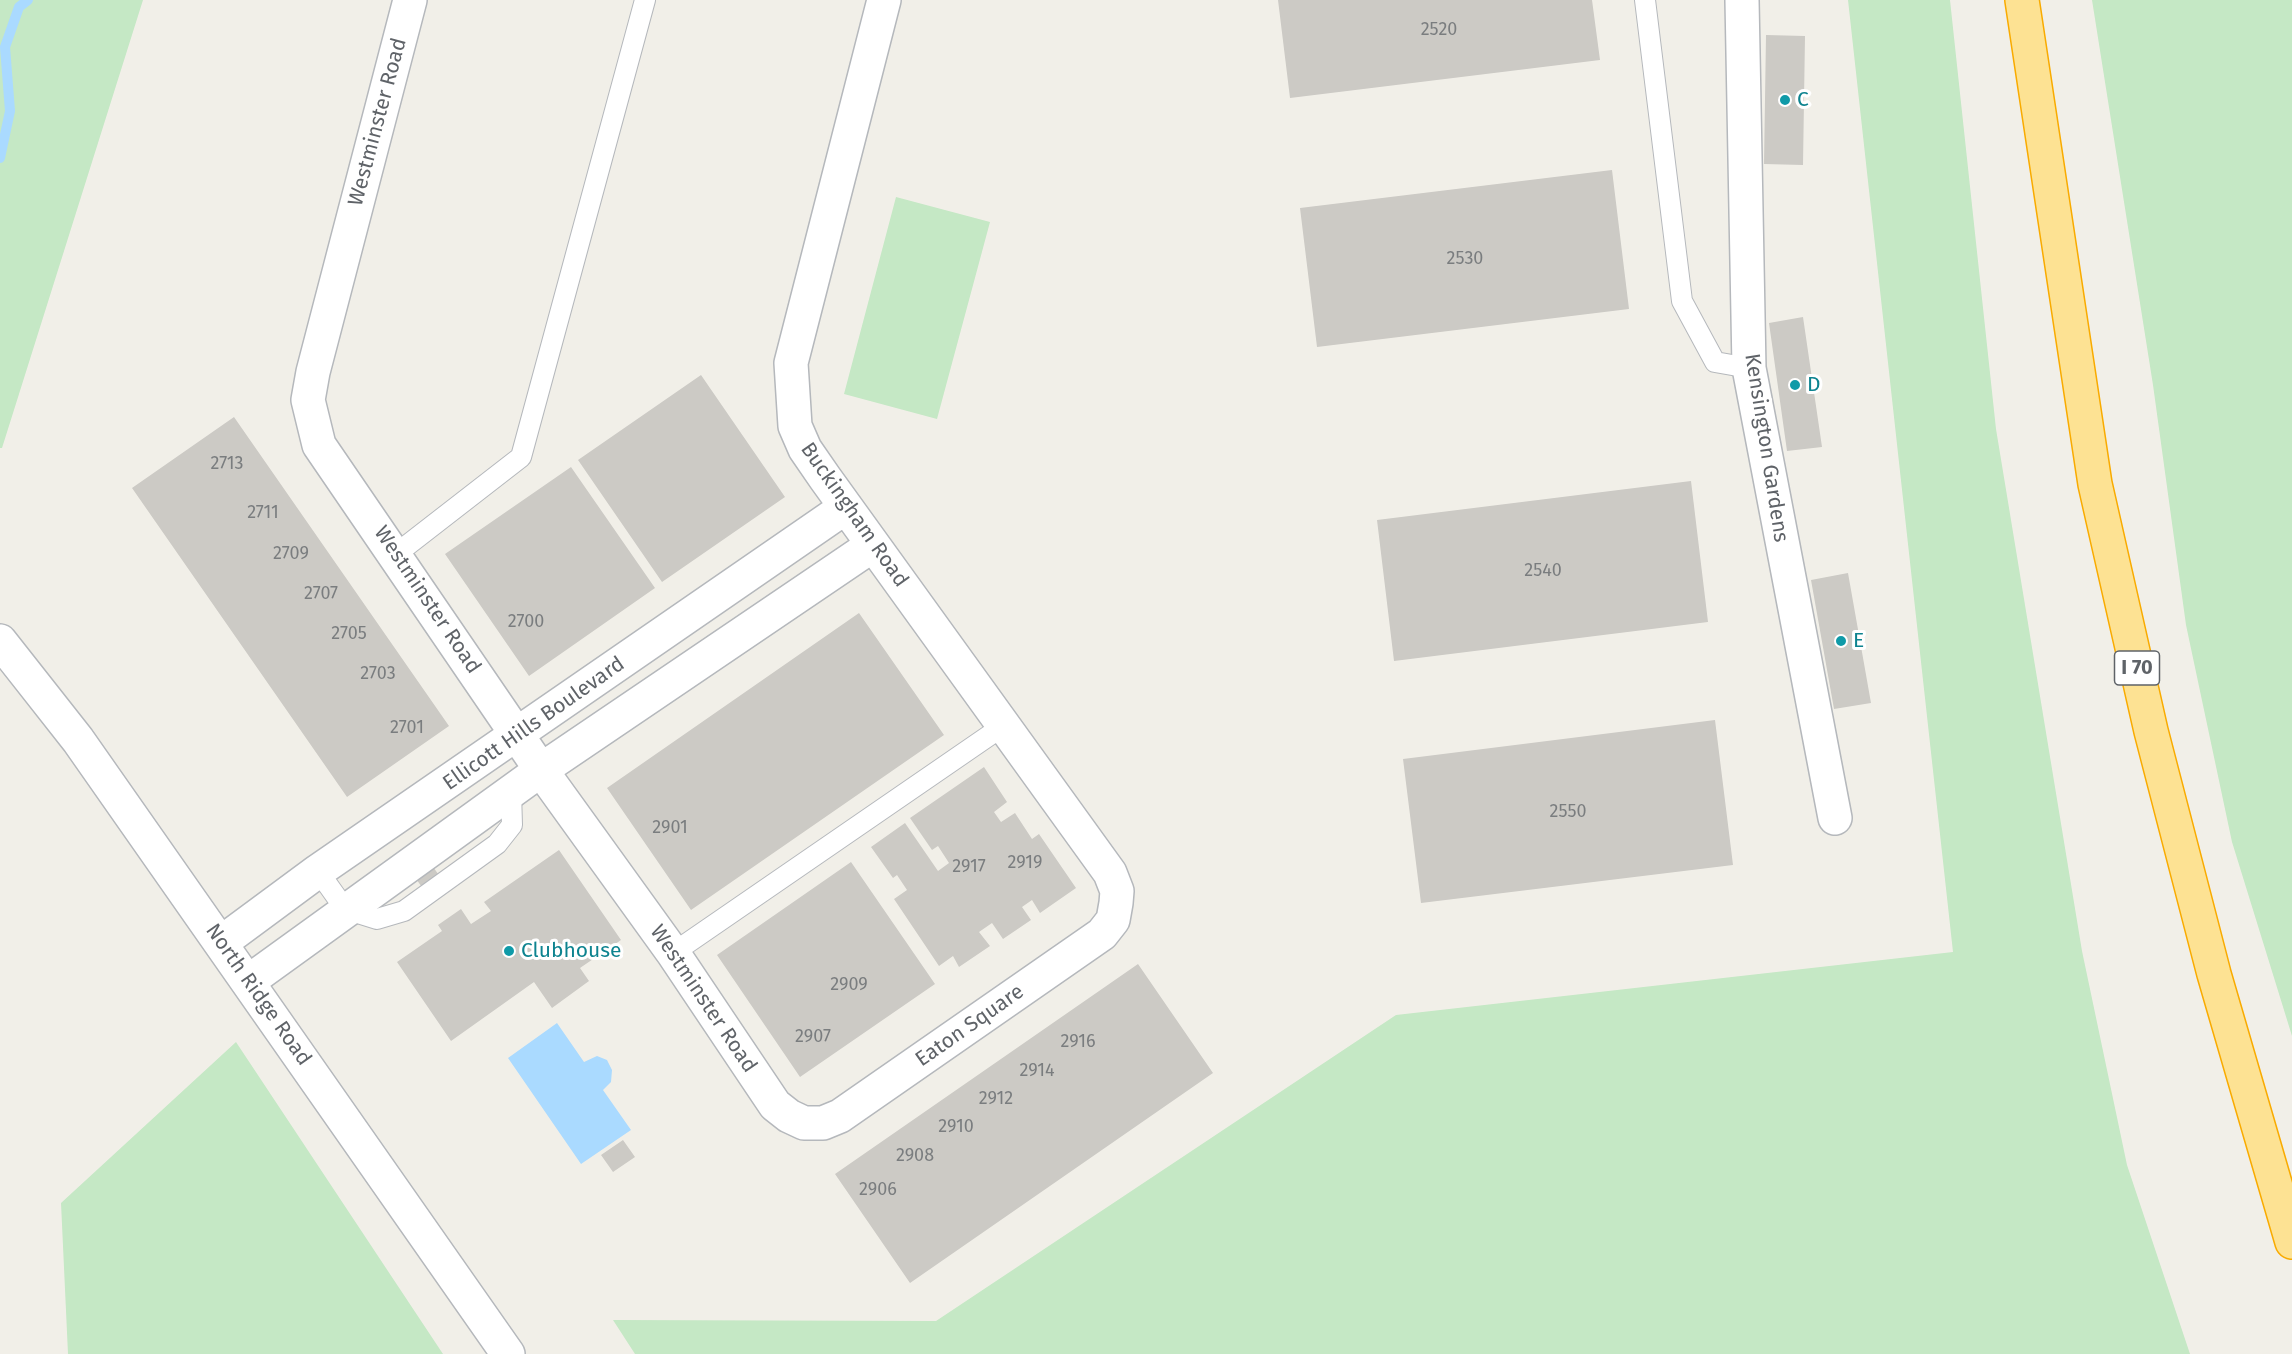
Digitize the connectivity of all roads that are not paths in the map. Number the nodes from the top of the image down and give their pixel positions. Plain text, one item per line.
1 (410, 0) edge
2 (645, 0) edge
3 (884, 0) edge
4 (1645, 0) edge
5 (1742, 0) edge
6 (2022, 0) edge
7 (2030, 0) edge
8 (2034, 81) junction
9 (1749, 368) junction
10 (846, 507) junction
11 (873, 545) junction
12 (396, 554) junction
13 (0, 641) edge
14 (1004, 726) junction
15 (519, 735) junction
16 (542, 770) junction
17 (1834, 818) dead end
18 (318, 872) junction
19 (1116, 903) joint
20 (345, 909) junction
21 (222, 942) junction
22 (673, 953) junction
23 (249, 981) junction
24 (804, 1123) joint
25 (2292, 1242) edge
26 (508, 1354) edge

1 - 12 street, Westminster Road
2 - 12 lane
3 - 10 street, Buckingham Road
4 - 9 lane
5 - 9 street, Kensington Gardens
6 - 8 highway
7 - 8 highway, I 70
8 - 25 highway, I 70
9 - 17 street, Kensington Gardens
10 - 11 street, Buckingham Road
10 - 15 street, Ellicott Hills Boulevard
11 - 14 street, Buckingham Road
11 - 16 street, Ellicott Hills Boulevard
12 - 15 street, Westminster Road
13 - 21 street, North Ridge Road
14 - 19 street, Buckingham Road
14 - 22 lane
15 - 16 street, Westminster Road
15 - 18 street, Ellicott Hills Boulevard
16 - 20 street, Ellicott Hills Boulevard
16 - 22 street, Westminster Road
18 - 20 lane
18 - 21 street, Ellicott Hills Boulevard
19 - 24 street, Eaton Square
20 - 23 street, Ellicott Hills Boulevard
21 - 23 street, North Ridge Road
22 - 24 street, Westminster Road
23 - 26 street, North Ridge Road

